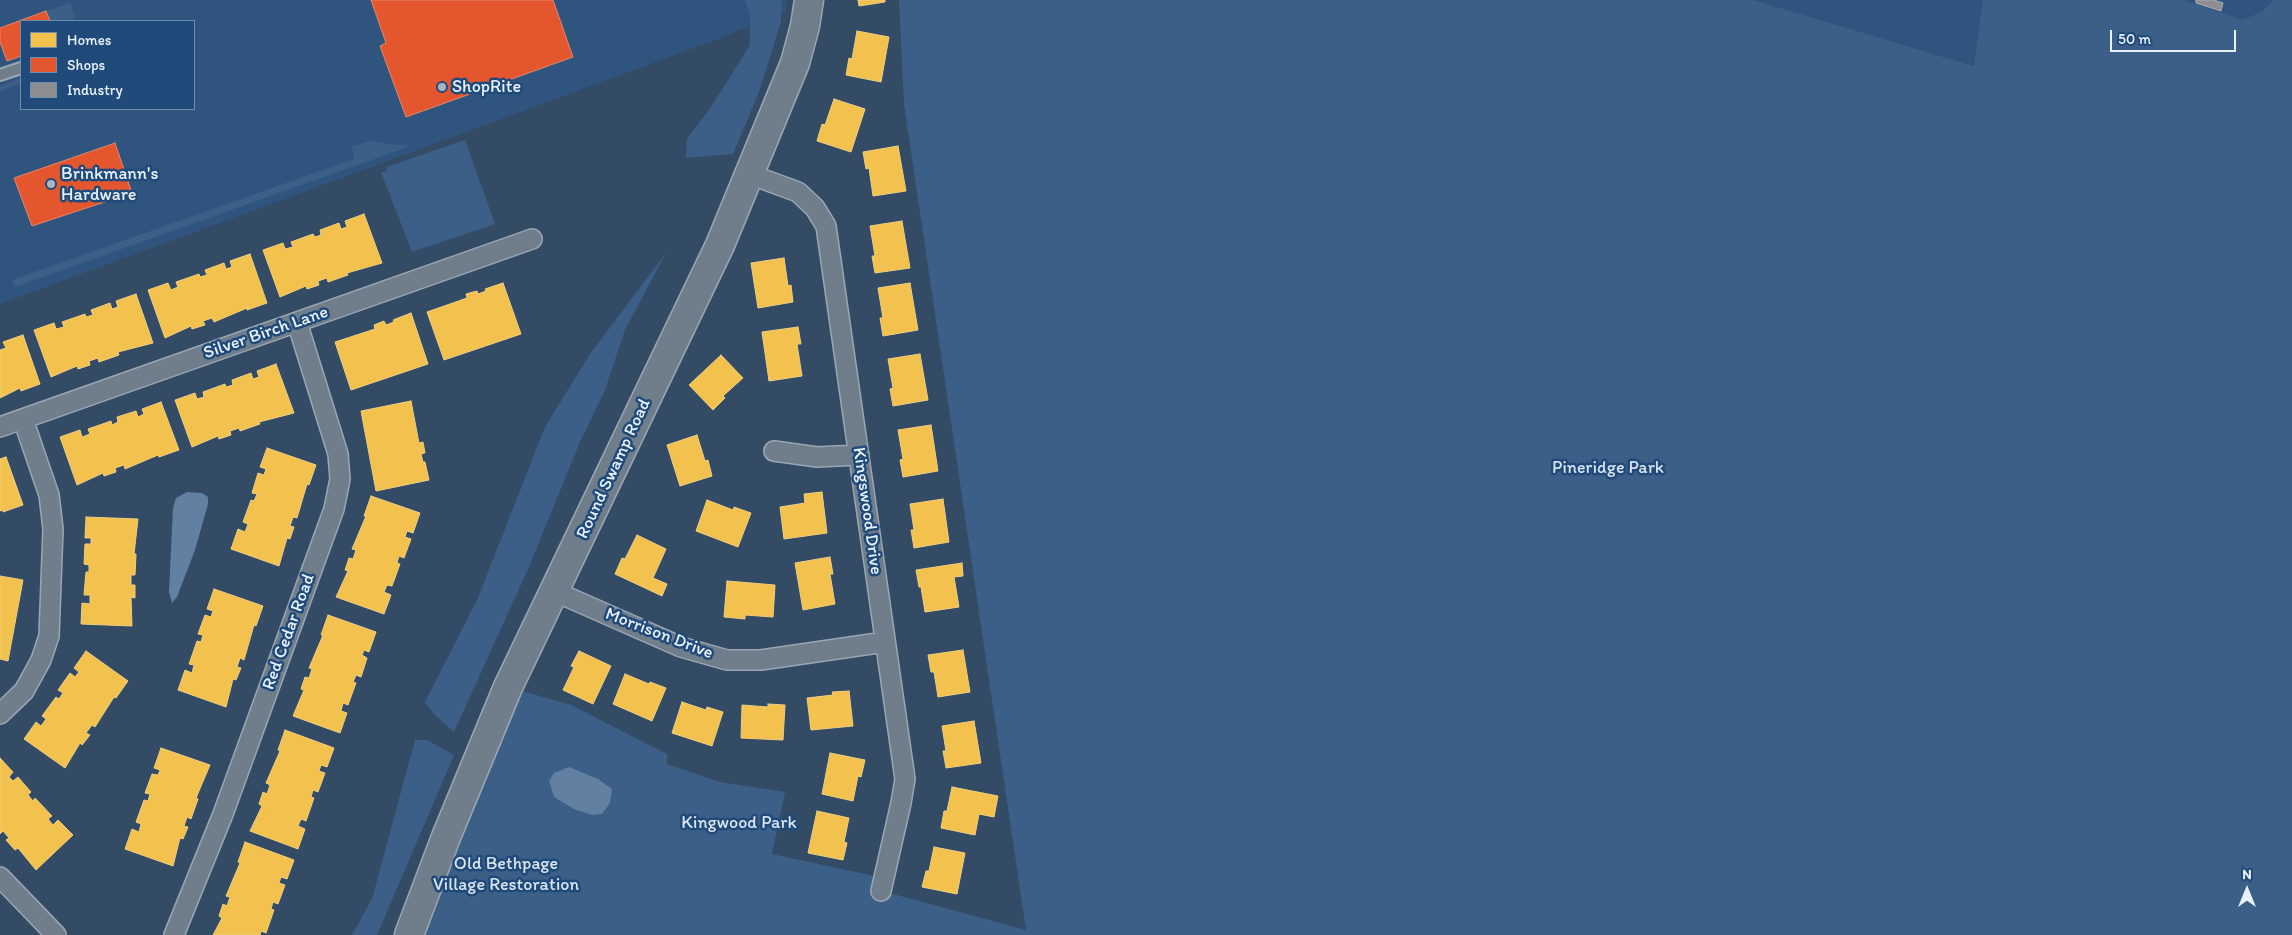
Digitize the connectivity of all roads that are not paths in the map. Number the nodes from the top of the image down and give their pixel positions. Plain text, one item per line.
1 (809, 0) edge
2 (20, 68) edge
3 (0, 75) edge
4 (750, 174) junction
5 (532, 239) dead end
6 (297, 322) junction
7 (23, 419) junction
8 (0, 427) edge
9 (774, 451) dead end
10 (859, 455) junction
11 (556, 592) junction
12 (885, 642) junction
13 (0, 714) edge
14 (0, 877) edge
15 (881, 891) dead end
16 (56, 935) edge
17 (174, 935) edge
18 (409, 935) edge

1 - 4 main road, Round Swamp Road
2 - 3 lane
4 - 10 street, Kingswood Drive
4 - 11 main road, Round Swamp Road
5 - 6 street, Silver Birch Lane
6 - 7 street, Silver Birch Lane
6 - 17 street, Red Cedar Road
7 - 8 street, Silver Birch Lane
7 - 13 street
9 - 10 street
10 - 12 street, Kingswood Drive
11 - 12 street, Morrison Drive
11 - 18 main road, Round Swamp Road
12 - 15 street, Kingswood Drive
14 - 16 street

